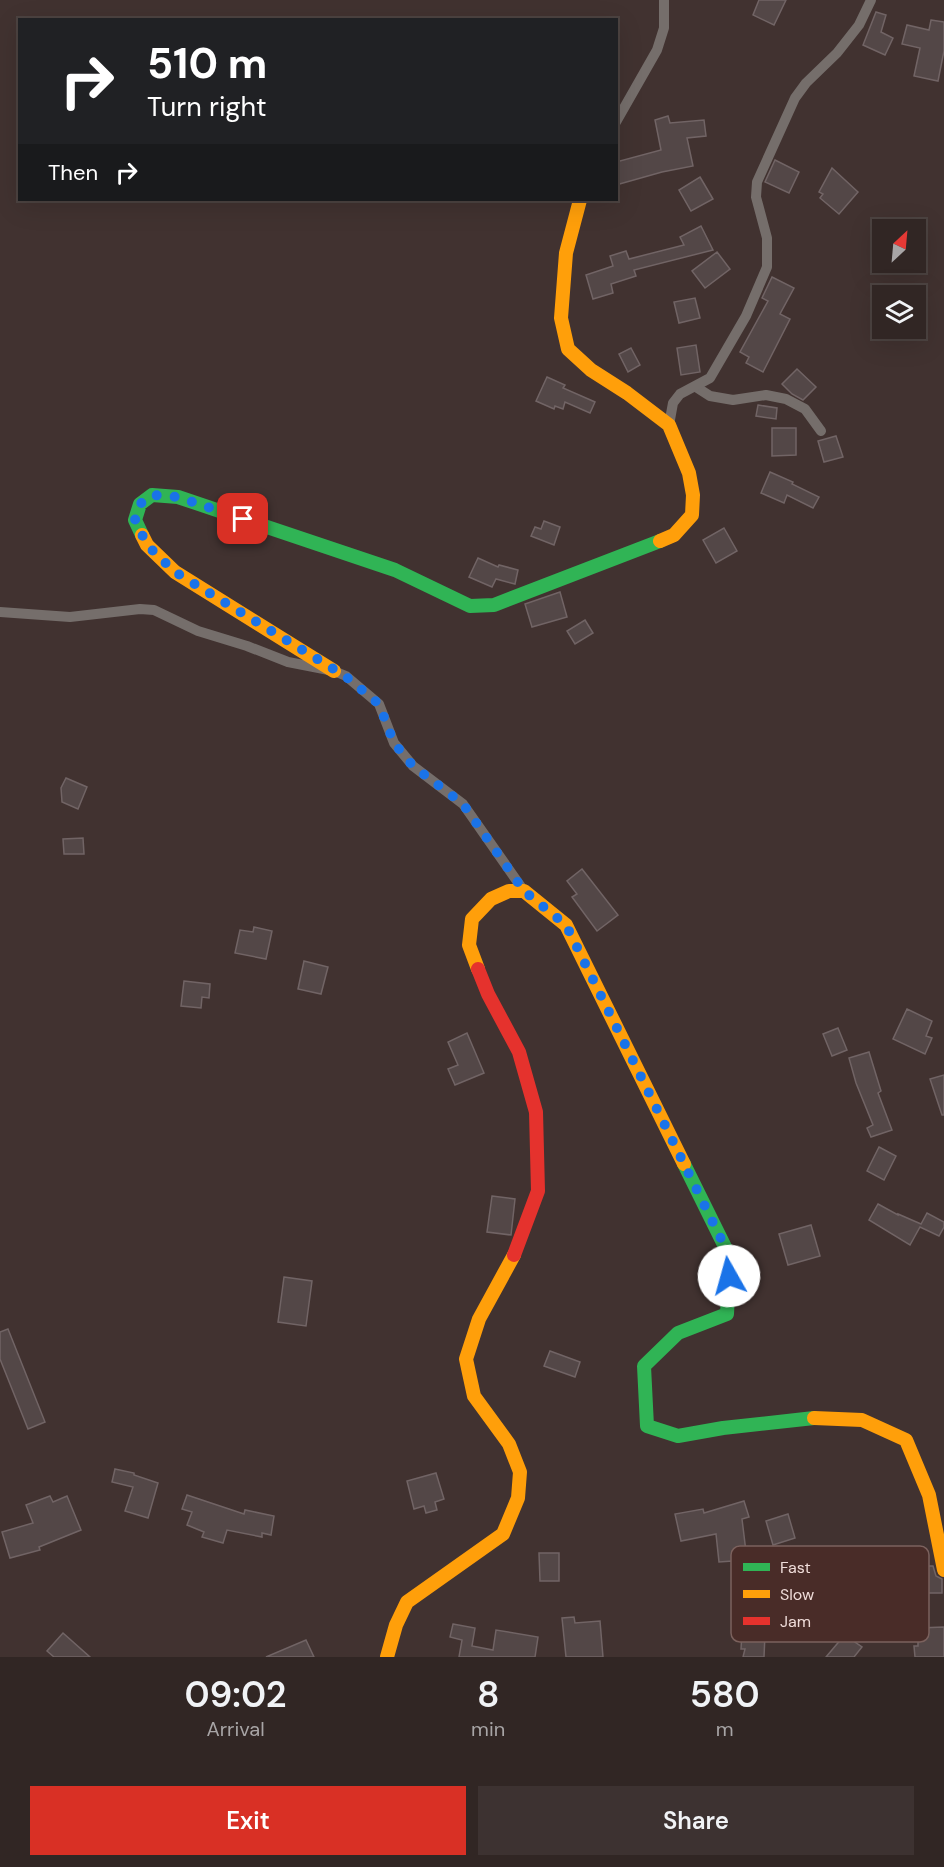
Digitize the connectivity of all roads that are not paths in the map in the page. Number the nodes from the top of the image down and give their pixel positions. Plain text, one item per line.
1 (664, 0) edge
2 (871, 0) edge
3 (618, 118) edge
4 (580, 201) edge
5 (696, 387) junction
6 (669, 425) junction
7 (821, 431) dead end
8 (0, 612) edge
9 (334, 671) junction
10 (524, 891) junction
11 (944, 1570) edge
12 (387, 1657) edge

1 - 3 street
2 - 5 street
4 - 6 street
5 - 6 street
5 - 7 street
6 - 9 street
8 - 9 street
9 - 10 street
10 - 11 street
10 - 12 street

